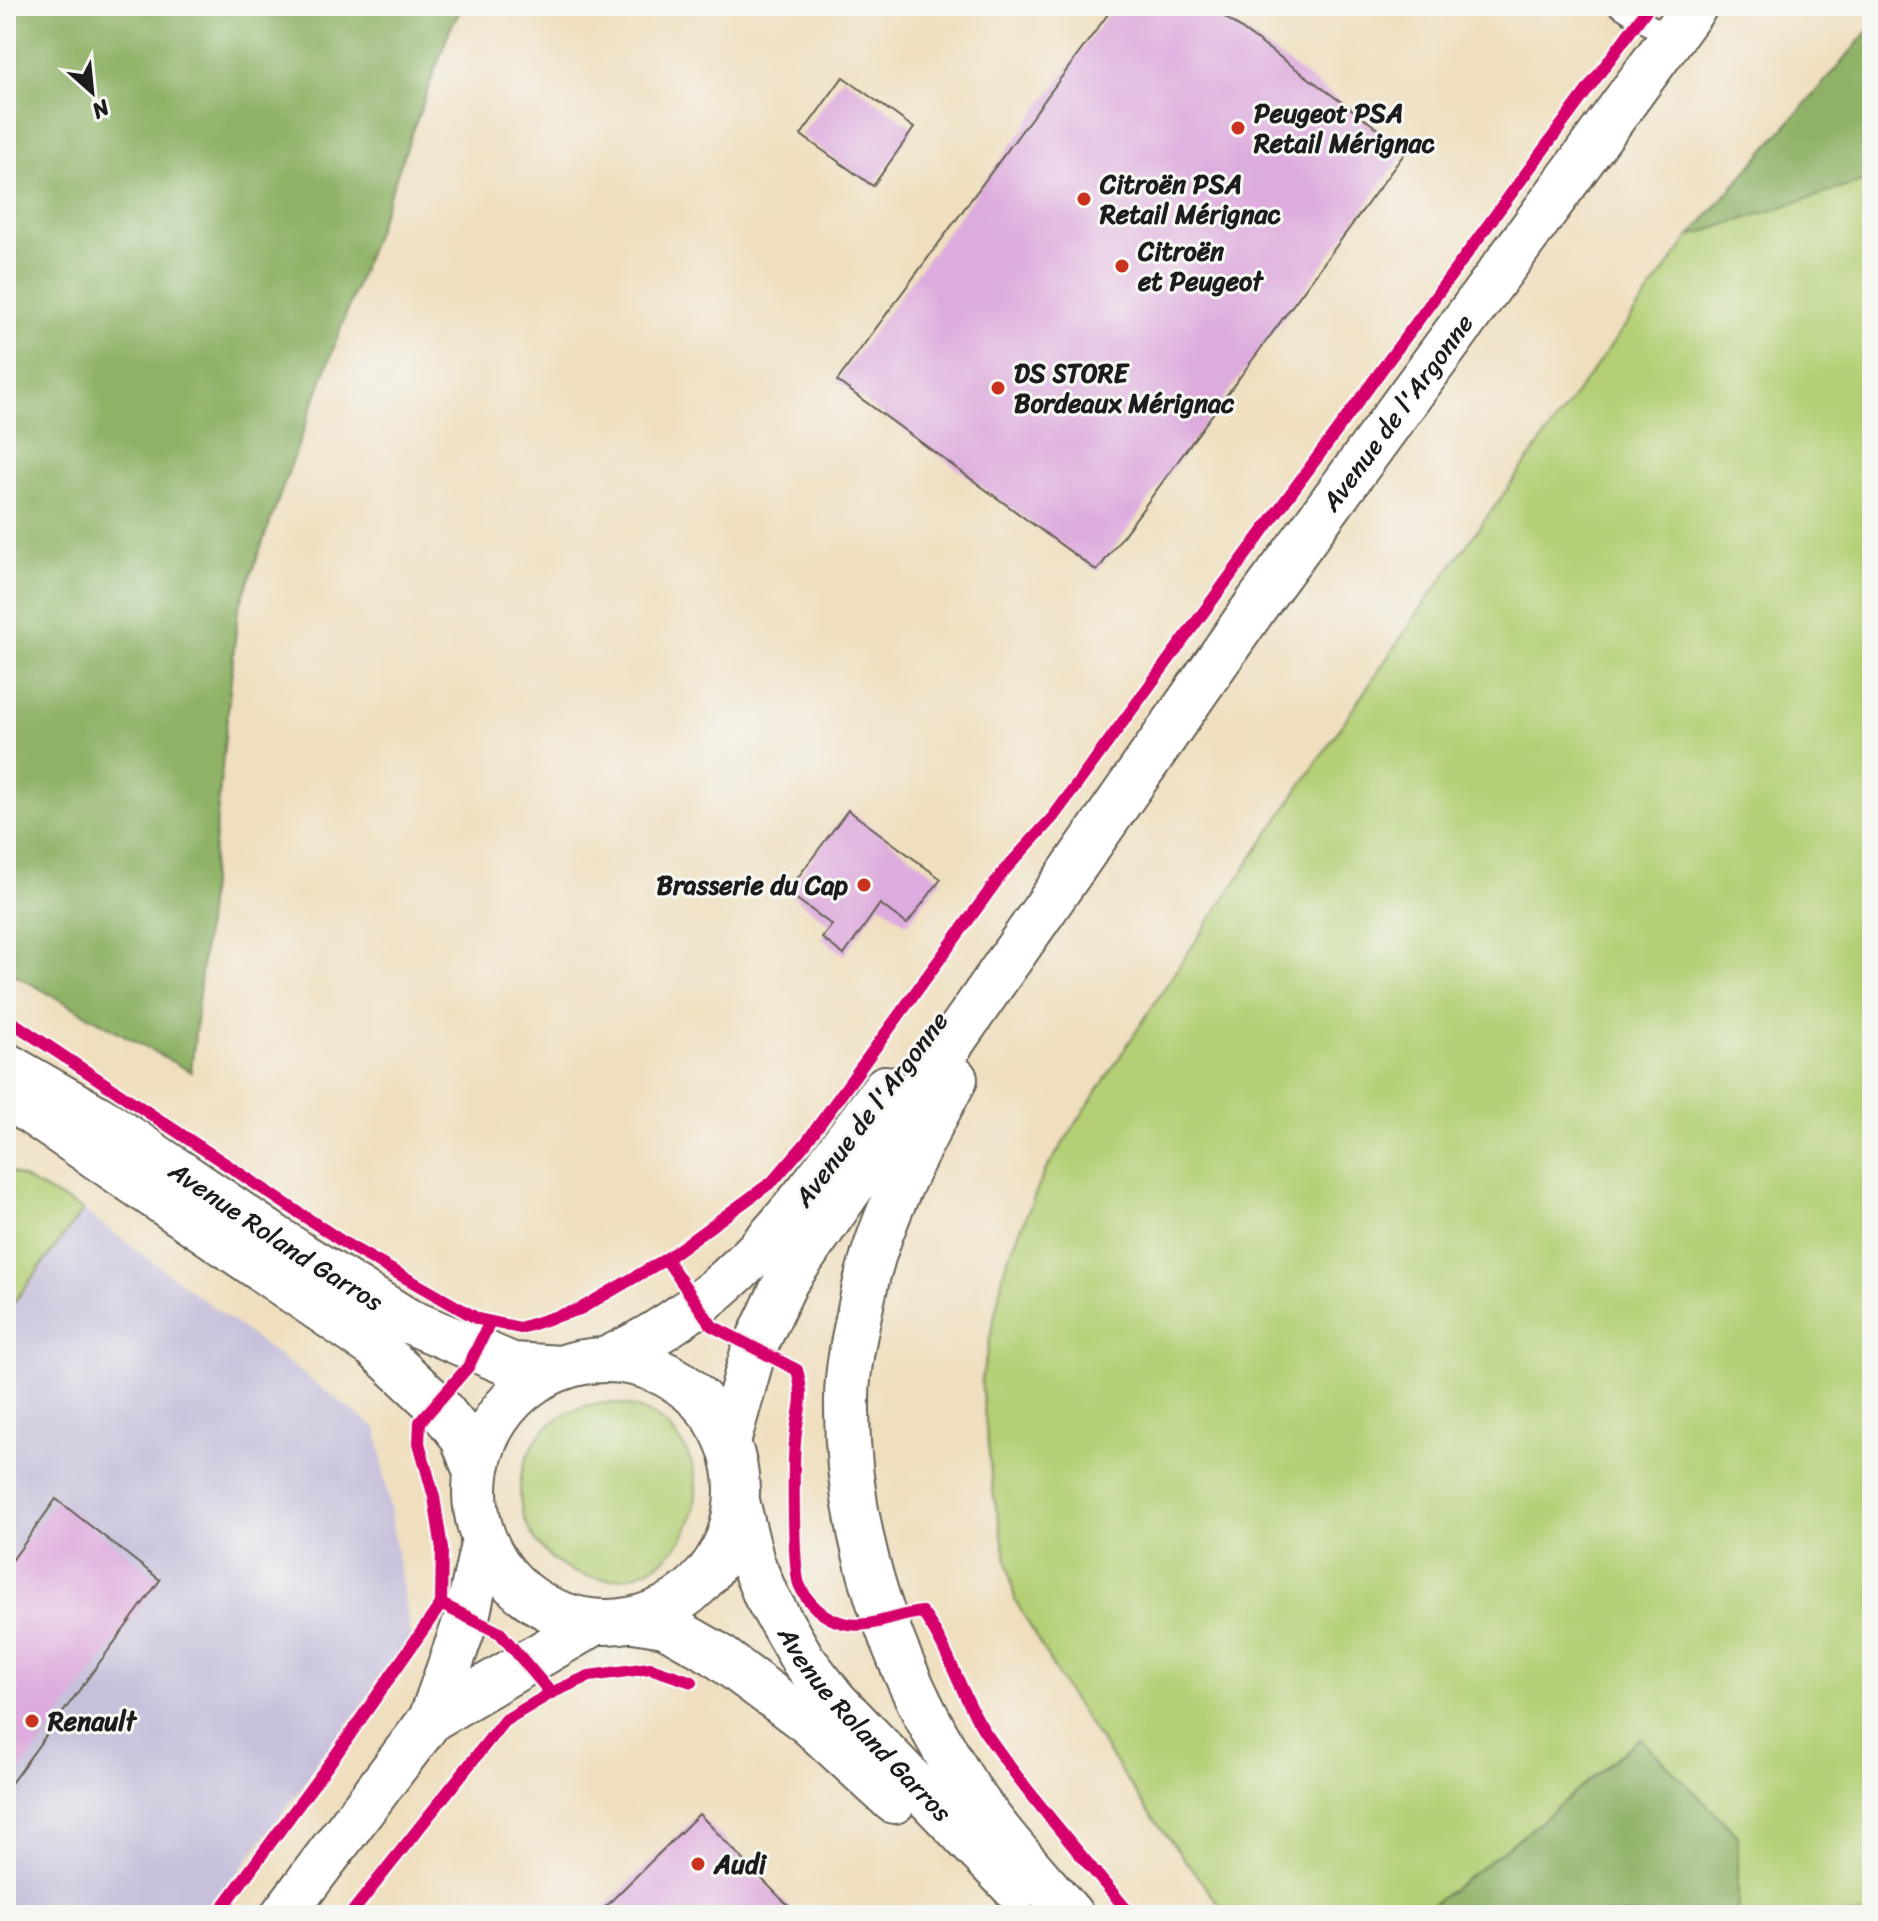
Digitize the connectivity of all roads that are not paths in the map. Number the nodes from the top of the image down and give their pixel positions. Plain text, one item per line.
1 (1619, 6) edge
2 (1684, 22) edge
3 (1106, 821) junction
4 (1042, 913) junction
5 (6, 1065) edge
6 (6, 1095) edge
7 (605, 1360) junction
8 (561, 1368) junction
9 (728, 1442) junction
10 (476, 1472) junction
11 (737, 1503) junction
12 (484, 1540) junction
13 (615, 1621) junction
14 (431, 1719) junction
15 (283, 1915) edge
16 (1002, 1915) edge
17 (1040, 1915) edge
18 (1071, 1915) edge

1 - 2 lane
2 - 3 main road, Avenue de l'Argonne
3 - 4 main road, Avenue de l'Argonne
3 - 7 main road, Avenue de l'Argonne
4 - 9 main road, Avenue de l'Argonne
4 - 18 main road
5 - 8 main road, Avenue Roland Garros
6 - 10 main road, Avenue Roland Garros
7 - 8 main road
7 - 9 main road
8 - 10 main road
9 - 11 main road
10 - 12 main road
11 - 13 main road
11 - 17 main road, Avenue Roland Garros
12 - 13 main road
12 - 14 main road
13 - 14 main road
13 - 16 main road, Avenue Roland Garros
14 - 15 main road

